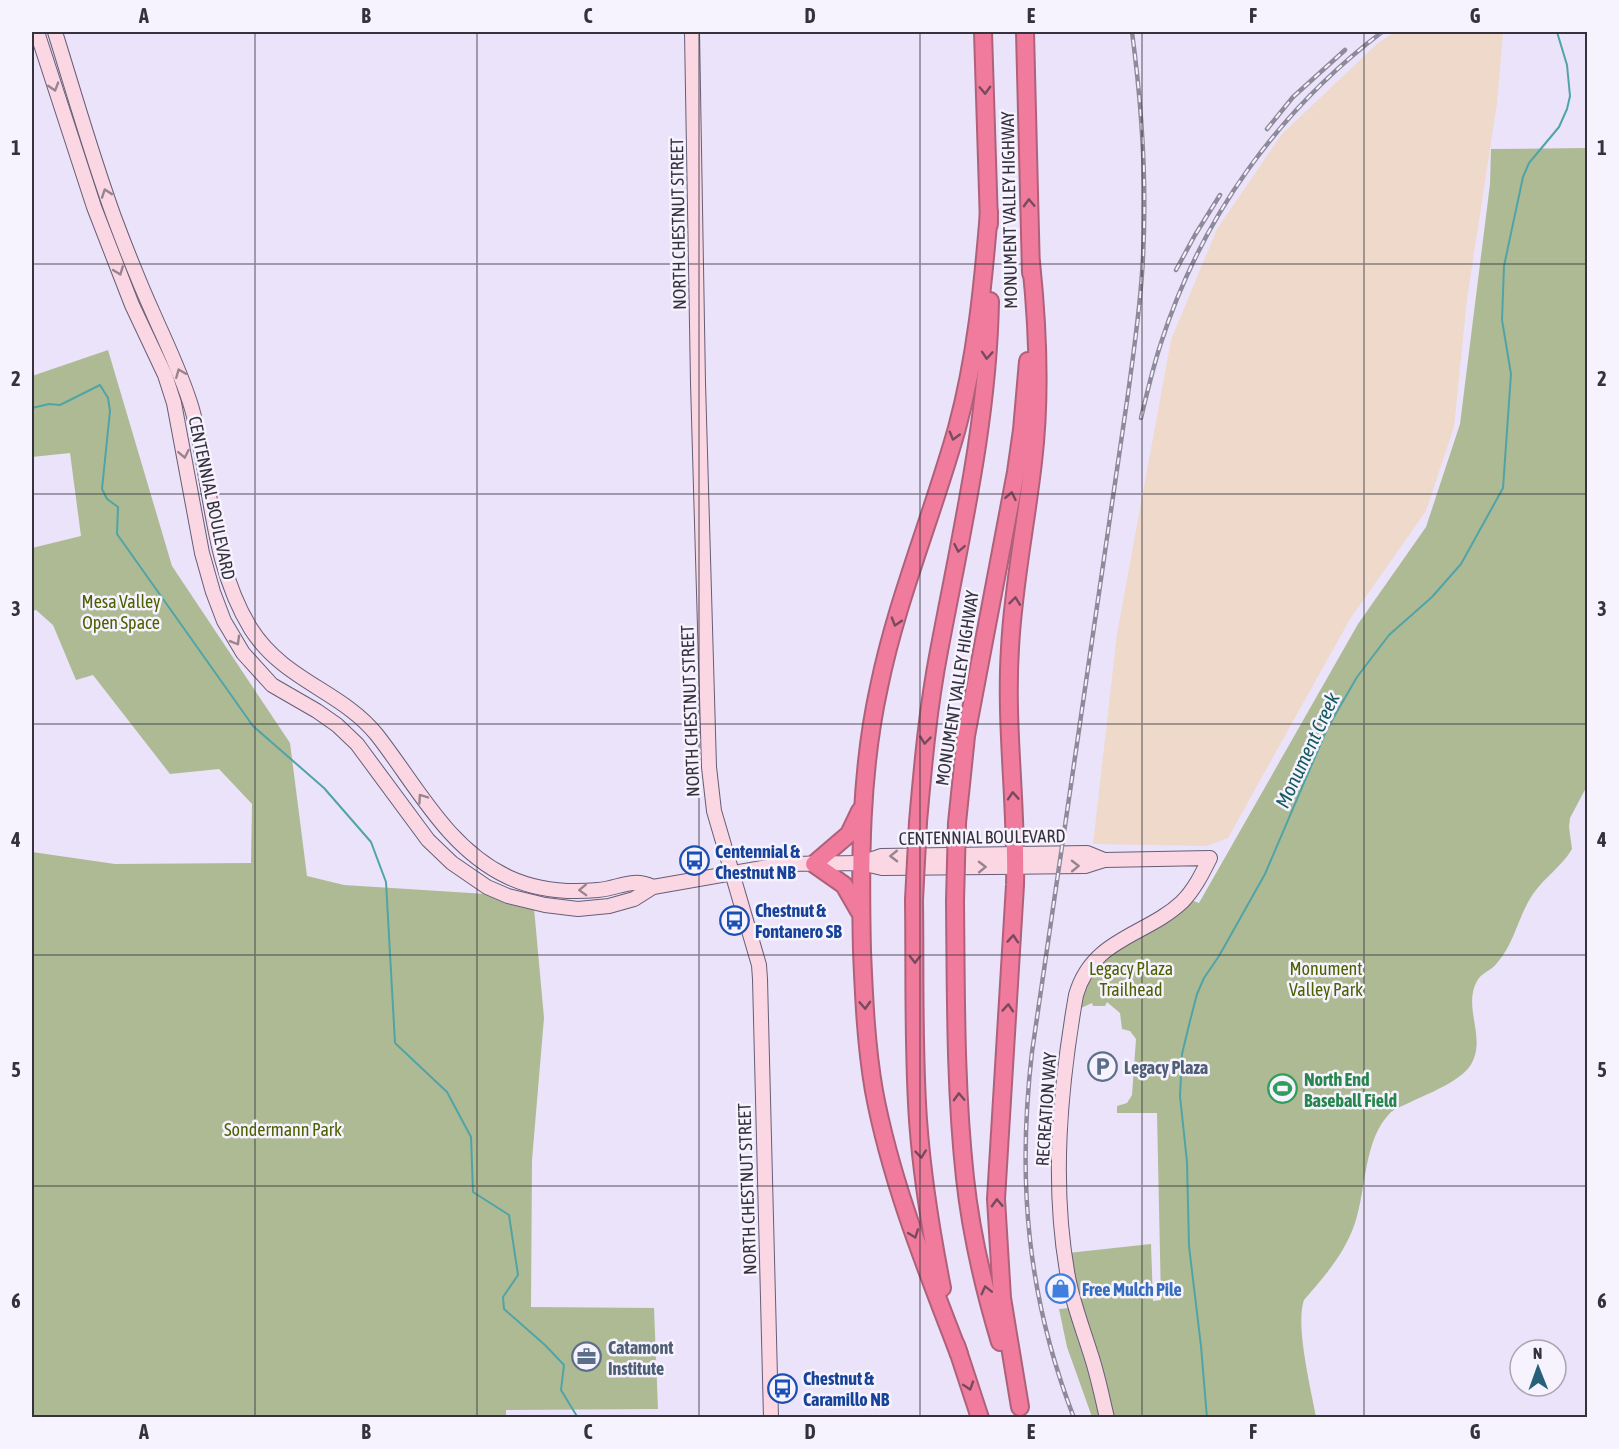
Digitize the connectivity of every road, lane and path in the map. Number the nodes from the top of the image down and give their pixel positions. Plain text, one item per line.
1 (37, 32) edge
2 (55, 32) edge
3 (692, 32) edge
4 (983, 32) edge
5 (1025, 32) edge
6 (988, 213) junction
7 (1031, 262) junction
8 (865, 793) junction
9 (1210, 858) joint
10 (1016, 860) junction
11 (861, 863) junction
12 (814, 864) junction
13 (731, 873) junction
14 (653, 887) junction
15 (861, 918) junction
16 (959, 1354) junction
17 (1022, 1412) edge
18 (771, 1418) edge
19 (980, 1418) edge
20 (1107, 1418) edge

1 -> 14 main road, CENTENNIAL BOULEVARD
14 -> 2 main road, CENTENNIAL BOULEVARD
3 - 13 main road, NORTH CHESTNUT STREET
4 -> 6 highway, MONUMENT VALLEY HIGHWAY
7 -> 5 highway, MONUMENT VALLEY HIGHWAY
6 -> 8 highway
6 -> 16 highway, MONUMENT VALLEY HIGHWAY, bridge
10 -> 7 highway
17 -> 7 highway, MONUMENT VALLEY HIGHWAY, bridge
8 - 11 highway
8 - 12 highway
9 - 10 main road, CENTENNIAL BOULEVARD
9 - 20 main road, RECREATION WAY
10 - 11 main road, CENTENNIAL BOULEVARD
17 -> 10 highway
11 - 12 main road, CENTENNIAL BOULEVARD
11 - 15 highway
12 - 13 main road, CENTENNIAL BOULEVARD
12 - 15 highway
13 - 14 main road, CENTENNIAL BOULEVARD
13 - 18 main road, NORTH CHESTNUT STREET
15 -> 16 highway
16 -> 19 highway, MONUMENT VALLEY HIGHWAY

